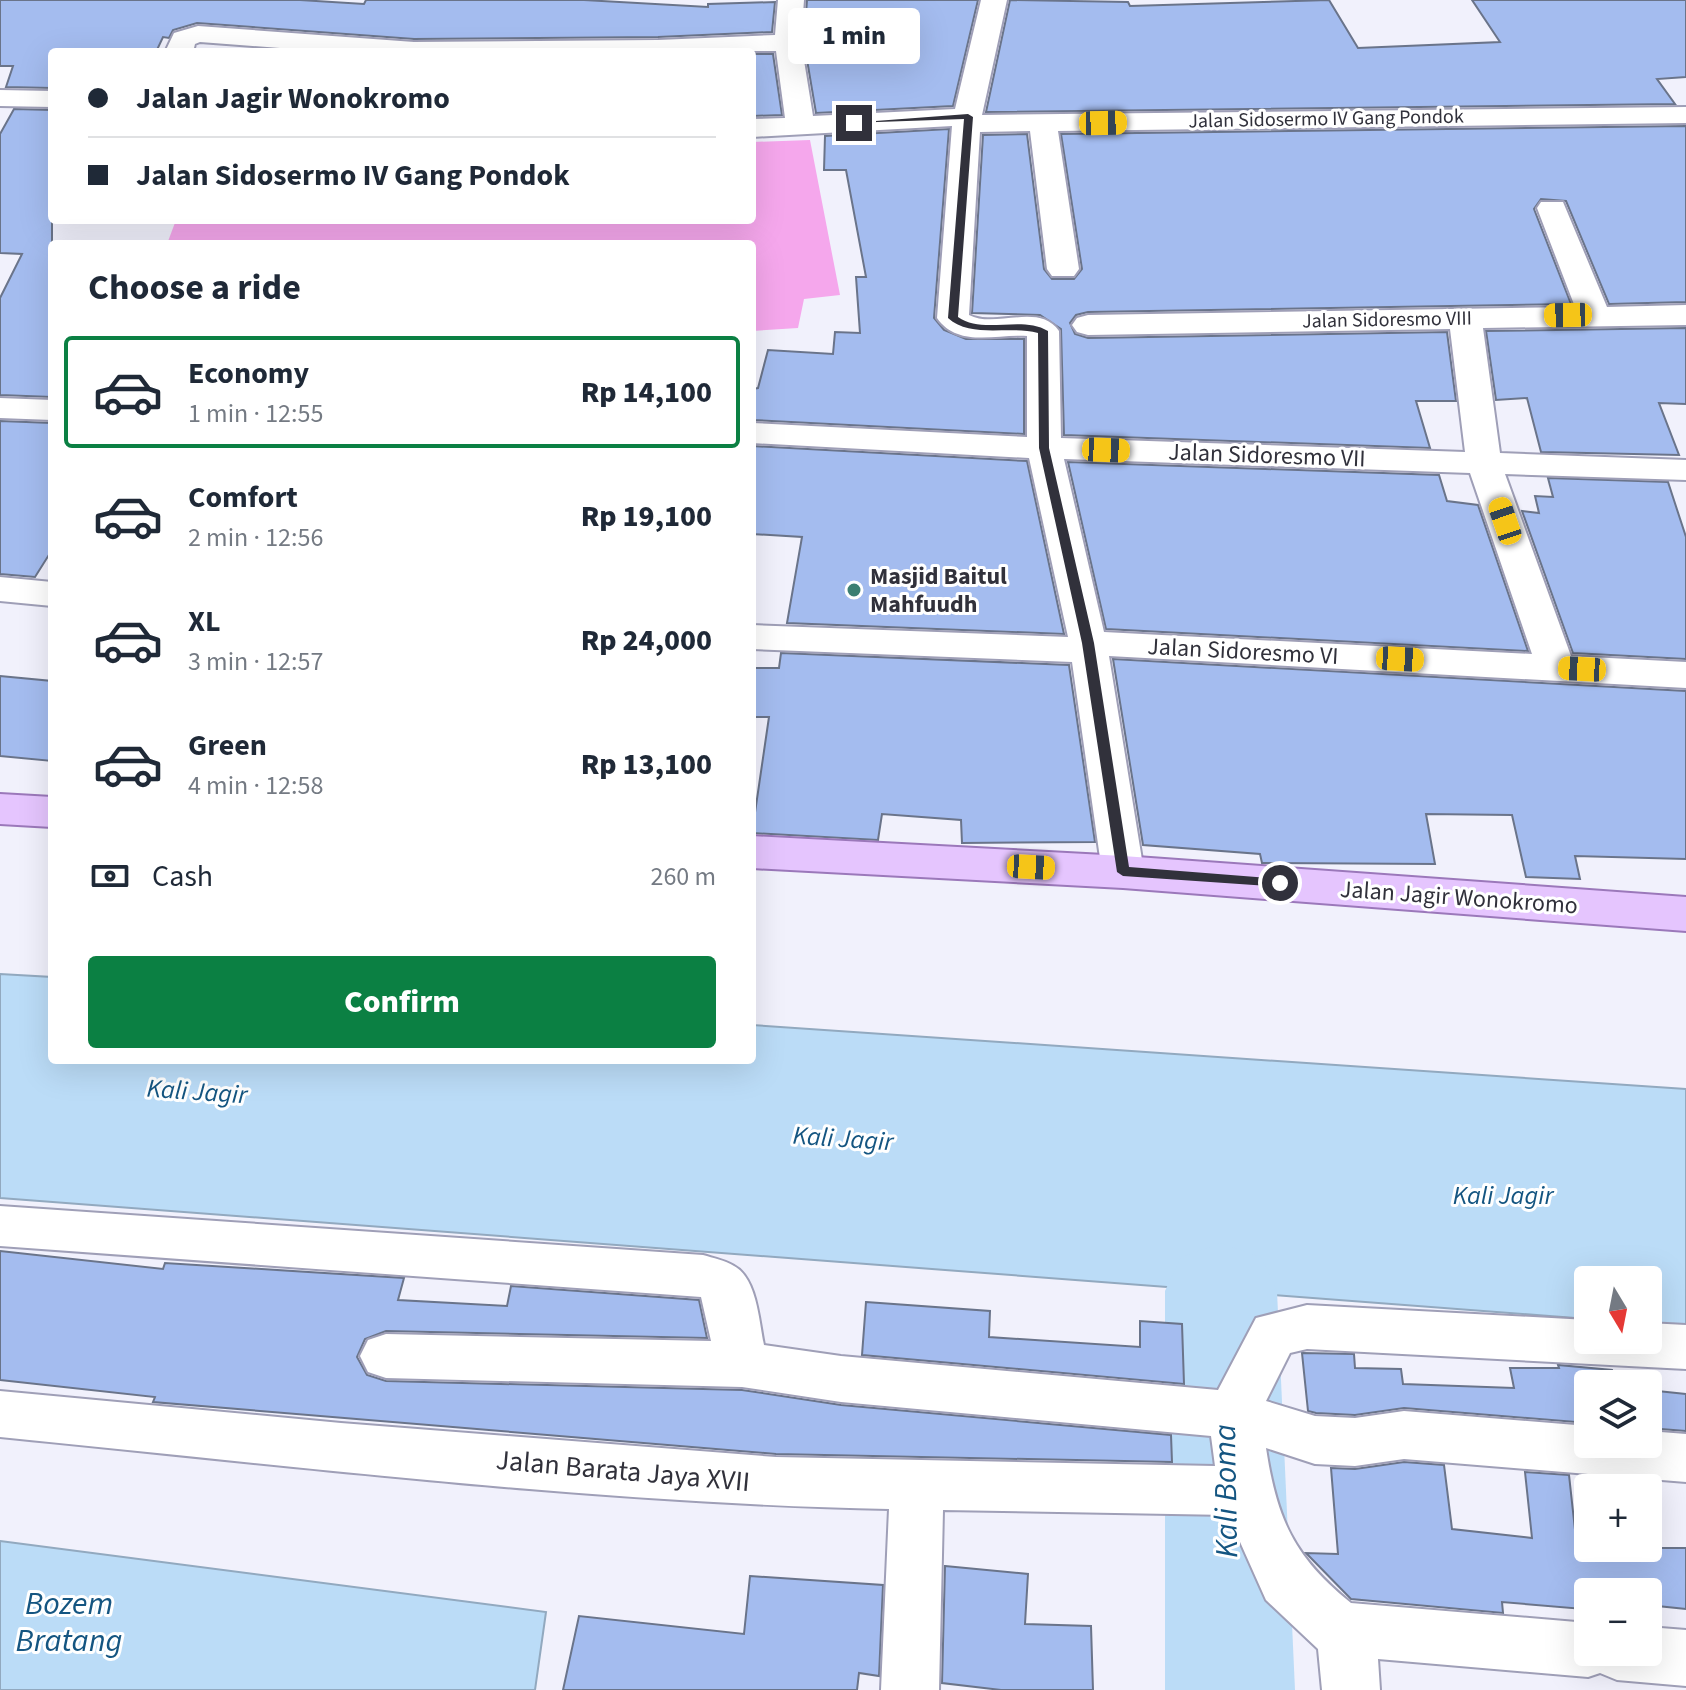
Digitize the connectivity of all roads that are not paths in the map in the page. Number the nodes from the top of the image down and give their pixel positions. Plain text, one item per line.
1 (791, 0) edge
2 (994, 0) edge
3 (788, 42) junction
4 (179, 48) edge
5 (374, 48) edge
6 (658, 48) edge
7 (0, 98) edge
8 (48, 99) edge
9 (1686, 115) edge
10 (967, 120) junction
11 (1043, 123) junction
12 (800, 126) junction
13 (756, 128) edge
14 (1552, 208) dead end
15 (1063, 269) dead end
16 (1594, 314) junction
17 (1686, 315) edge
18 (1465, 317) junction
19 (1088, 325) dead end
20 (0, 408) edge
21 (48, 410) edge
22 (756, 433) edge
23 (1044, 448) junction
24 (1484, 463) junction
25 (1686, 470) edge
26 (0, 589) edge
27 (48, 594) edge
28 (756, 637) edge
29 (1088, 646) junction
30 (1556, 668) junction
31 (1686, 675) edge
32 (0, 809) edge
33 (48, 812) edge
34 (756, 852) edge
35 (1123, 872) junction
36 (1686, 914) edge
37 (0, 1226) edge
38 (1686, 1347) edge
39 (386, 1356) dead end
40 (742, 1364) junction
41 (0, 1414) edge
42 (1229, 1449) junction
43 (1686, 1458) edge
44 (917, 1486) junction
45 (1342, 1629) junction
46 (1574, 1649) edge
47 (1662, 1656) edge
48 (1686, 1658) edge
49 (910, 1690) edge
50 (1351, 1690) edge

1 - 3 street
2 - 10 street
3 - 6 street
3 - 12 street
4 - 5 street
7 - 8 street
9 - 11 street, Jalan Sidosermo IV Gang Pondok
10 - 11 street, Jalan Sidosermo IV Gang Pondok
10 - 12 street, Jalan Sidosermo IV Gang Pondok
10 - 23 street
11 - 15 street
12 - 13 street, Jalan Sidosermo IV Gang Pondok
14 - 16 street
16 - 17 street, Jalan Sidoresmo VIII
16 - 18 street, Jalan Sidoresmo VIII
18 - 19 street, Jalan Sidoresmo VIII
18 - 24 street
20 - 21 street
22 - 23 street, Jalan Sidoresmo VII
23 - 24 street, Jalan Sidoresmo VII
23 - 29 street
24 - 25 street, Jalan Sidoresmo VII
24 - 30 street
26 - 27 street
28 - 29 street, Jalan Sidoresmo VI
29 - 30 street, Jalan Sidoresmo VI
29 - 35 street
30 - 31 street, Jalan Sidoresmo VI
32 - 33 main road
34 - 35 main road, Jalan Jagir Wonokromo
35 - 36 main road, Jalan Jagir Wonokromo
37 - 40 street
38 - 42 street
39 - 40 street
40 - 42 street
41 - 44 street, Jalan Barata Jaya XVII
42 - 43 street
42 - 44 street, Jalan Barata Jaya XVII
42 - 45 street
44 - 49 street
45 - 46 street
45 - 50 street
47 - 48 street

